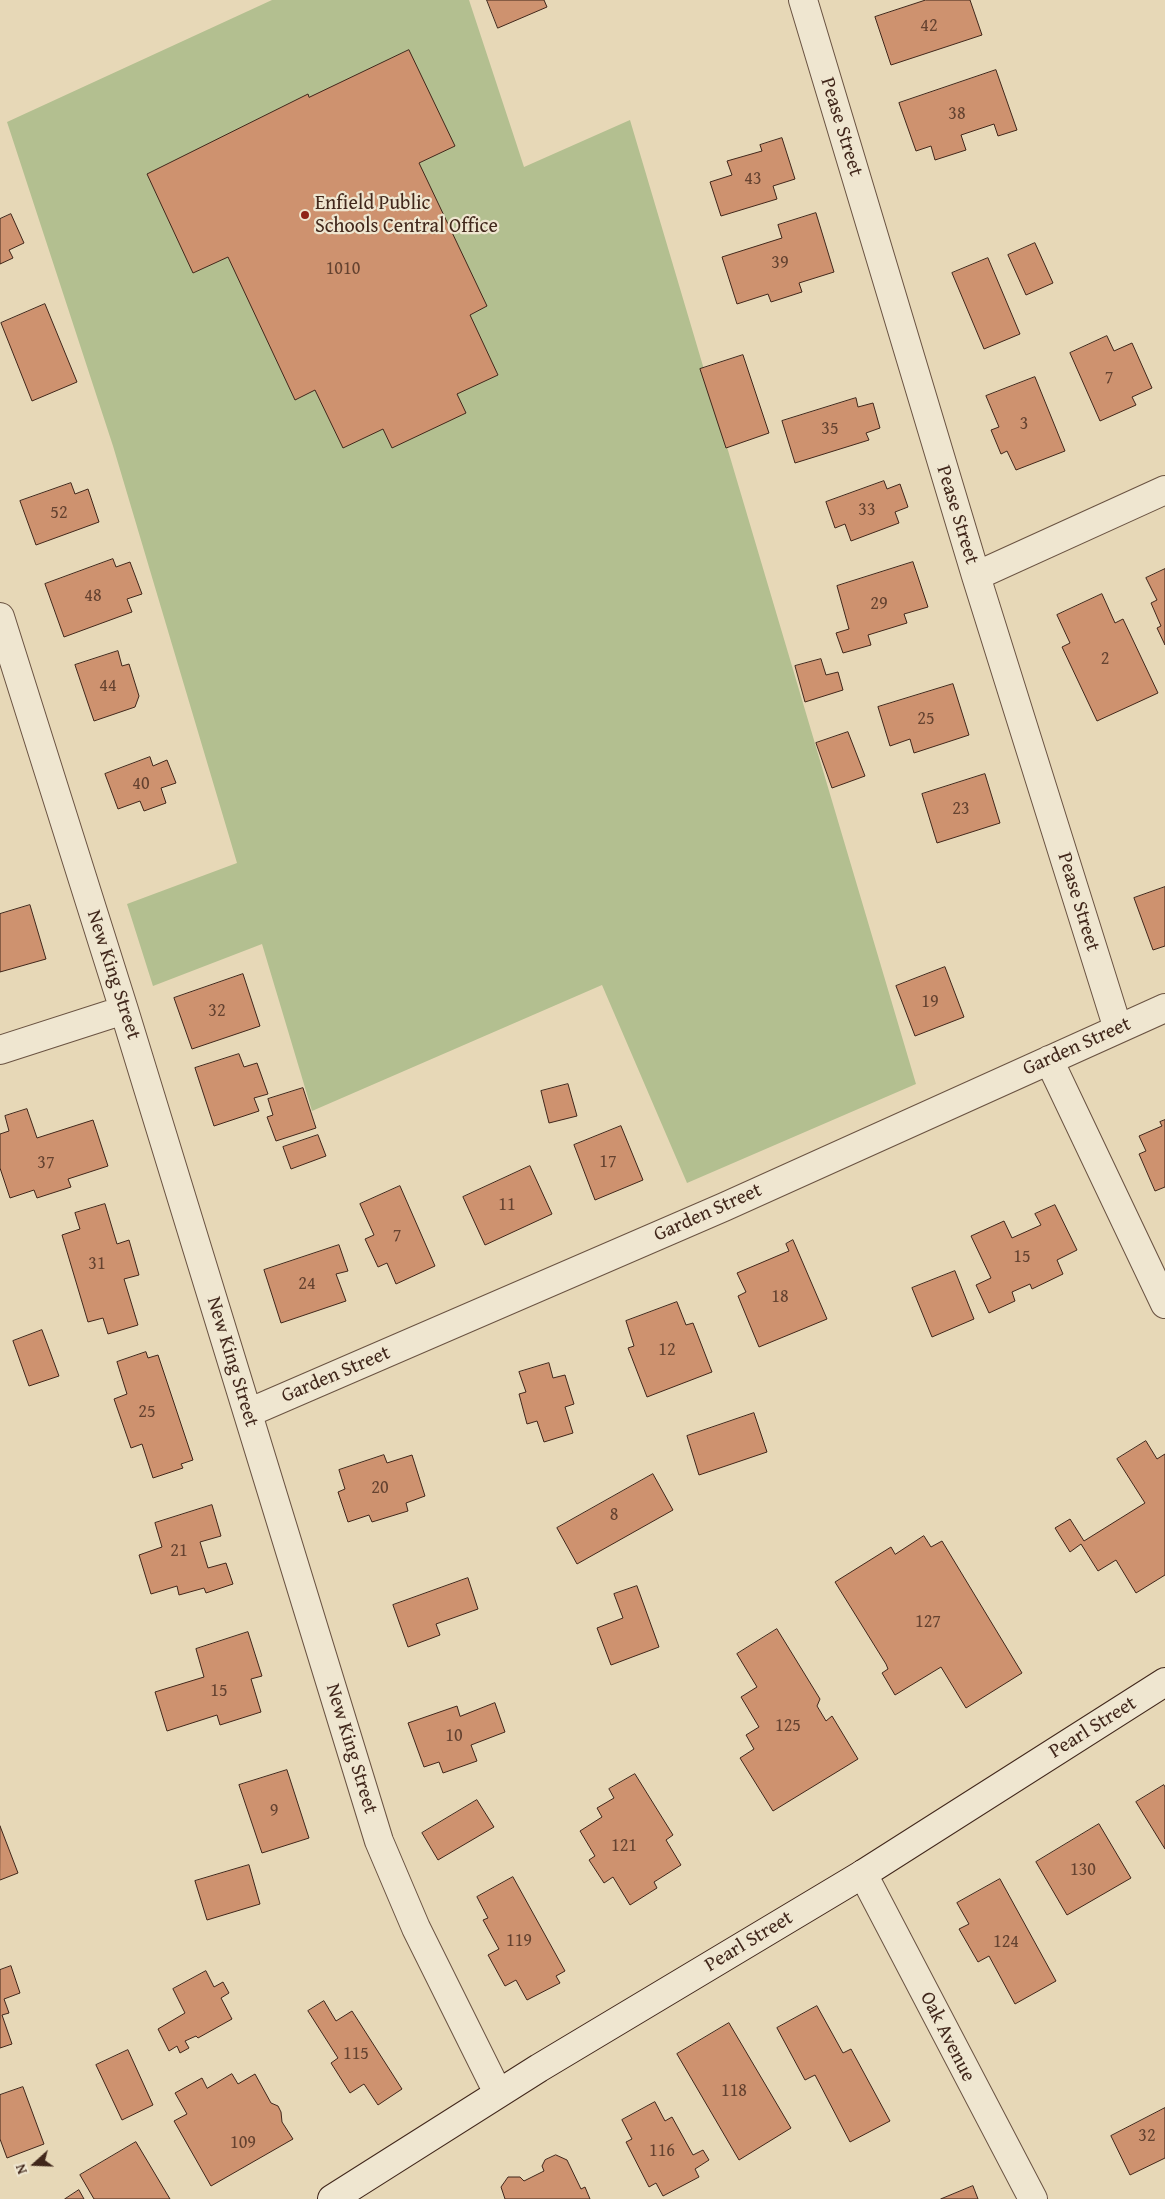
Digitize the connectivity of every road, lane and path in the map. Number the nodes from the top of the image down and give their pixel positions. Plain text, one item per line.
1 (803, 0) edge
2 (1165, 490) edge
3 (976, 576) junction
4 (0, 617) edge
5 (1165, 1008) edge
6 (124, 1010) junction
7 (1118, 1029) junction
8 (0, 1050) edge
9 (1048, 1060) junction
10 (1165, 1304) edge
11 (248, 1413) junction
12 (1165, 1682) edge
13 (863, 1874) junction
14 (498, 2093) junction
15 (332, 2199) edge
16 (1033, 2199) edge

1 - 3 street, Pease Street
2 - 3 street
3 - 7 street, Pease Street
4 - 6 street, New King Street
5 - 7 street, Garden Street
6 - 8 street
6 - 11 street, New King Street
7 - 9 street, Garden Street
9 - 10 street
9 - 11 street, Garden Street
11 - 14 street, New King Street
12 - 13 street, Pearl Street
13 - 14 street, Pearl Street
13 - 16 street, Oak Avenue
14 - 15 street, Pearl Street

